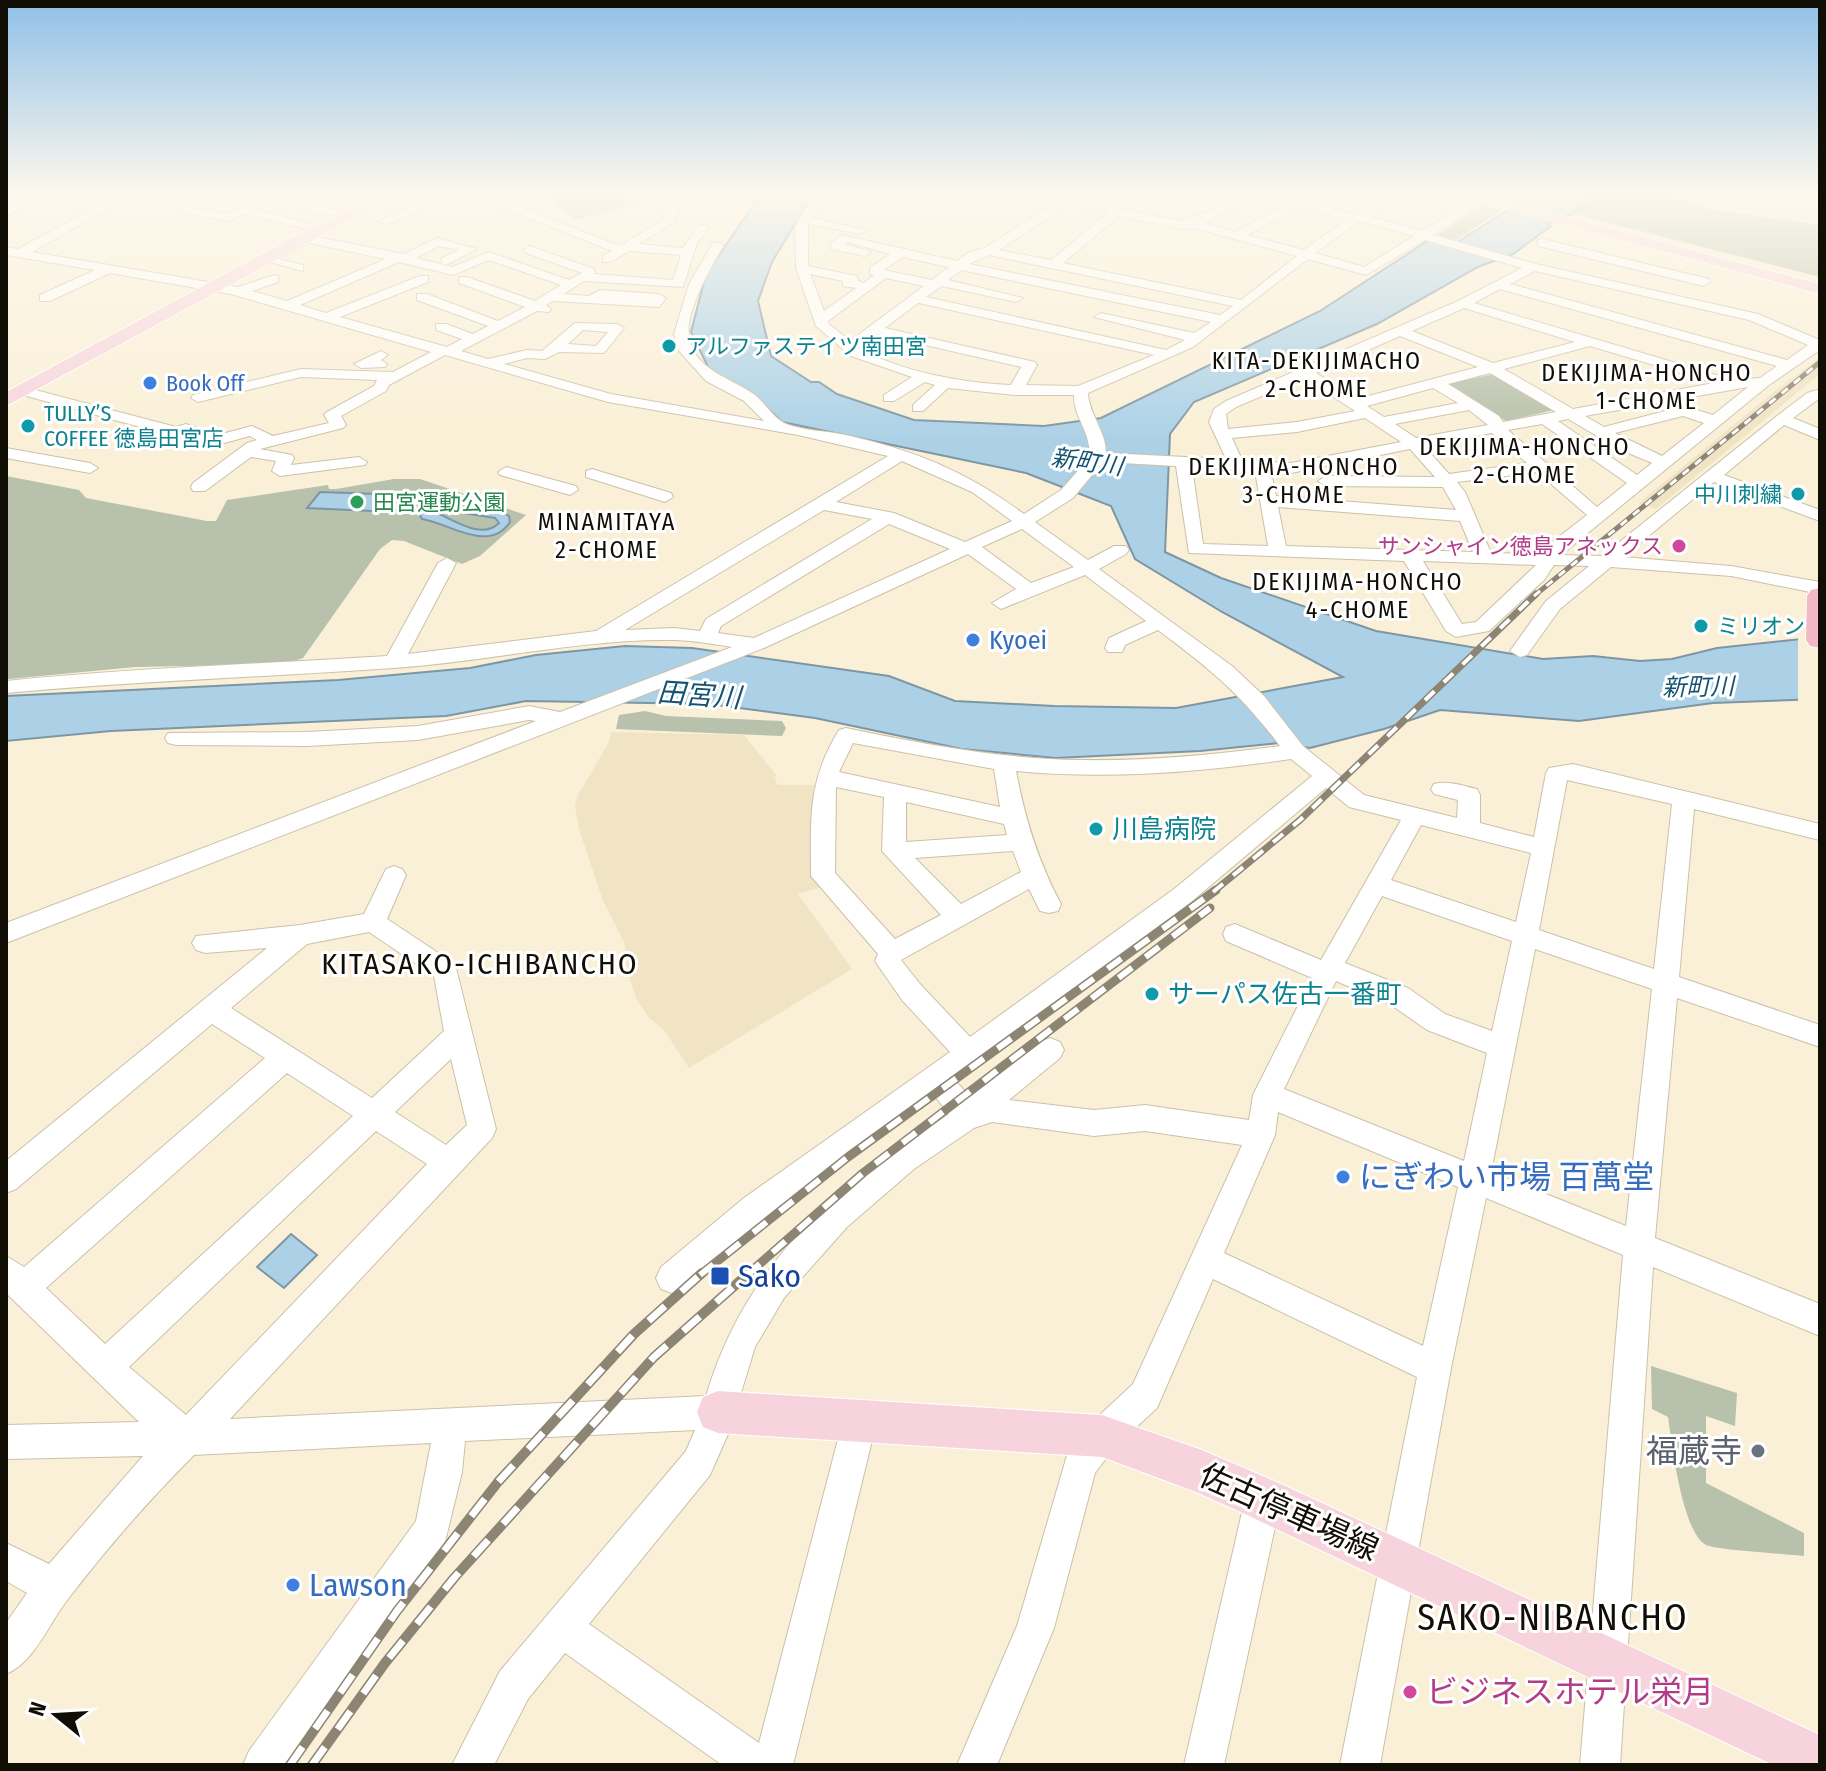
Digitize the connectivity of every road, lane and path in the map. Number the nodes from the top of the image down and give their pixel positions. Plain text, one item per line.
1 (98, 274) edge
2 (143, 274) edge
3 (229, 274) edge
4 (230, 274) edge
5 (365, 274) edge
6 (563, 274) edge
7 (573, 274) edge
8 (587, 274) edge
9 (681, 274) edge
10 (699, 274) edge
11 (804, 274) edge
12 (828, 274) edge
13 (853, 274) edge
14 (870, 274) edge
15 (883, 274) edge
16 (950, 274) edge
17 (997, 274) edge
18 (1046, 274) edge
19 (1096, 274) edge
20 (1280, 274) edge
21 (1509, 274) edge
22 (1536, 274) edge
23 (1562, 274) edge
24 (1632, 274) edge
25 (1669, 274) edge
26 (1714, 274) edge
27 (1767, 274) edge
28 (1772, 274) edge
29 (581, 278) junction
30 (424, 279) dead end
31 (275, 280) dead end
32 (463, 280) dead end
33 (941, 281) junction
34 (1037, 282) junction
35 (1704, 282) junction
36 (1140, 283) junction
37 (874, 284) junction
38 (209, 285) junction
39 (1499, 285) junction
40 (1617, 285) junction
41 (1820, 286) edge
42 (238, 292) junction
43 (428, 294) dead end
44 (551, 297) junction
45 (1600, 297) junction
46 (45, 298) dead end
47 (1016, 298) junction
48 (592, 300) dead end
49 (916, 300) junction
50 (1121, 300) junction
51 (1683, 301) junction
52 (1243, 304) junction
53 (1463, 304) junction
54 (287, 306) junction
55 (841, 306) junction
56 (535, 307) junction
57 (1587, 309) junction
58 (1722, 309) junction
59 (634, 316) dead end
60 (892, 316) junction
61 (996, 316) junction
62 (327, 317) junction
63 (1101, 317) junction
64 (821, 320) junction
65 (1222, 320) junction
66 (506, 322) junction
67 (1573, 322) junction
68 (441, 327) dead end
69 (1814, 328) dead end
70 (872, 329) junction
71 (1399, 331) junction
72 (1794, 333) junction
73 (1559, 334) junction
74 (1697, 334) junction
75 (1080, 335) junction
76 (1197, 338) junction
77 (474, 339) junction
78 (1634, 339) dead end
79 (1587, 343) junction
80 (1820, 345) edge
81 (851, 347) junction
82 (556, 348) dead end
83 (446, 352) junction
84 (1166, 354) junction
85 (381, 355) dead end
86 (486, 363) junction
87 (415, 365) junction
88 (1667, 365) junction
89 (1789, 365) junction
90 (1492, 368) junction
91 (1304, 371) junction
92 (395, 376) junction
93 (938, 378) junction
94 (1764, 382) junction
95 (1437, 384) junction
96 (1734, 384) junction
97 (24, 391) junction
98 (1015, 391) junction
99 (1081, 391) junction
100 (6, 392) edge
101 (1820, 393) edge
102 (198, 398) dead end
103 (889, 398) dead end
104 (6, 400) edge
105 (1471, 405) junction
106 (918, 408) dead end
107 (1369, 413) junction
108 (1571, 414) junction
109 (1782, 419) junction
110 (1547, 420) junction
111 (1717, 422) junction
112 (780, 428) junction
113 (1497, 429) junction
114 (1602, 432) junction
115 (1223, 434) junction
116 (1820, 435) edge
117 (271, 441) junction
118 (1413, 443) junction
119 (248, 452) junction
120 (6, 453) edge
121 (900, 455) junction
122 (1098, 457) junction
123 (1179, 460) junction
124 (359, 462) dead end
125 (1665, 463) junction
126 (1236, 464) junction
127 (1316, 465) junction
128 (1542, 466) junction
129 (1262, 467) junction
130 (90, 468) dead end
131 (506, 472) dead end
132 (592, 474) dead end
133 (1712, 476) junction
134 (1396, 480) junction
135 (1448, 480) junction
136 (1326, 481) junction
137 (1640, 484) junction
138 (199, 487) dead end
139 (570, 490) dead end
140 (665, 497) dead end
141 (1269, 501) junction
142 (821, 504) junction
143 (1342, 507) junction
144 (1404, 512) junction
145 (1467, 516) junction
146 (1598, 516) junction
147 (1820, 516) edge
148 (888, 517) junction
149 (1021, 523) junction
150 (968, 548) junction
151 (1120, 550) dead end
152 (1278, 551) junction
153 (1410, 555) junction
154 (1484, 557) junction
155 (1548, 561) junction
156 (1605, 561) junction
157 (447, 563) dead end
158 (1085, 569) junction
159 (1820, 588) edge
160 (1029, 590) junction
161 (1820, 596) edge
162 (1001, 603) dead end
163 (1159, 622) junction
164 (1820, 630) edge
165 (601, 637) junction
166 (706, 638) junction
167 (1820, 640) edge
168 (749, 647) junction
169 (1115, 648) dead end
170 (1520, 651) dead end
171 (394, 662) junction
172 (8, 687) edge
173 (563, 717) junction
174 (176, 738) dead end
175 (1294, 750) junction
176 (1004, 762) junction
177 (826, 777) junction
178 (1324, 778) junction
179 (1442, 789) dead end
180 (895, 792) junction
181 (1684, 799) junction
182 (1415, 815) junction
183 (1013, 818) junction
184 (1468, 827) junction
185 (1820, 832) edge
186 (1022, 842) junction
187 (1544, 848) junction
188 (894, 851) junction
189 (394, 875) dead end
190 (1034, 876) junction
191 (1375, 884) junction
192 (1049, 904) dead end
193 (958, 917) junction
194 (373, 922) junction
195 (6, 933) edge
196 (1235, 934) dead end
197 (1526, 934) junction
198 (300, 935) junction
199 (205, 943) dead end
200 (892, 952) junction
201 (1329, 971) junction
202 (1668, 984) junction
203 (211, 1009) junction
204 (458, 1035) junction
205 (1820, 1036) edge
206 (1503, 1047) junction
207 (1050, 1050) dead end
208 (968, 1053) junction
209 (285, 1057) junction
210 (935, 1077) junction
211 (1267, 1095) junction
212 (372, 1113) junction
213 (965, 1118) junction
214 (1261, 1135) junction
215 (448, 1162) junction
216 (6, 1179) edge
217 (1474, 1180) junction
218 (1639, 1247) junction
219 (1206, 1260) junction
220 (672, 1278) dead end
221 (14, 1280) edge
222 (1820, 1320) edge
223 (105, 1367) junction
224 (1435, 1368) junction
225 (718, 1412) junction
226 (860, 1420) junction
227 (450, 1423) junction
228 (1102, 1436) junction
229 (188, 1438) junction
230 (6, 1442) edge
231 (1263, 1499) junction
232 (6, 1561) edge
233 (1400, 1562) junction
234 (54, 1587) junction
235 (563, 1628) junction
236 (6, 1655) edge
237 (1610, 1661) junction
238 (1820, 1761) edge
239 (472, 1764) edge
240 (263, 1765) edge
241 (756, 1765) edge
242 (773, 1765) edge
243 (977, 1765) edge
244 (1204, 1765) edge
245 (1360, 1765) edge
246 (1600, 1765) edge

1 - 46 street
2 - 38 street
3 - 38 main road
4 - 38 main road
5 - 54 street
6 - 29 street
7 - 29 street
8 - 29 street
9 - 29 street
10 - 112 street
11 - 64 street
12 - 37 street
13 - 37 street
14 - 37 street
15 - 37 street
16 - 33 street
17 - 34 street
18 - 34 street
19 - 36 street
20 - 52 street
21 - 39 street
22 - 45 street
23 - 40 street
24 - 40 street
25 - 35 street
26 - 35 street
27 - 41 main road
28 - 41 main road
29 - 44 street
30 - 62 street
31 - 42 street
32 - 56 street
33 - 37 street
33 - 47 street
33 - 49 street
34 - 47 street
34 - 50 street
35 - 51 street
36 - 50 street
36 - 52 street
37 - 49 street
37 - 49 street
37 - 55 street
38 - 42 street
38 - 97 main road
38 - 100 main road
39 - 53 street
39 - 57 street
40 - 45 street
40 - 51 street
42 - 54 street
43 - 66 street
44 - 48 street
44 - 56 street
45 - 57 street
45 - 58 street
47 - 61 street
49 - 60 street
49 - 61 street
50 - 63 street
50 - 65 street
51 - 58 street
52 - 65 street
53 - 71 street
53 - 73 street
54 - 62 street
55 - 60 street
55 - 64 street
56 - 59 street
56 - 66 street
57 - 67 street
57 - 74 street
58 - 72 street
60 - 70 street
61 - 75 street
62 - 83 street
63 - 75 street
63 - 76 street
64 - 81 street
65 - 76 street
66 - 77 street
67 - 73 street
67 - 78 street
68 - 77 street
69 - 72 street
70 - 81 street
70 - 98 street
71 - 90 street
71 - 91 street
72 - 80 street
73 - 79 street
74 - 88 street
74 - 89 street
75 - 84 street
76 - 84 street
77 - 83 street
79 - 88 street
79 - 90 street
80 - 89 street
81 - 93 street
82 - 86 street
83 - 86 street
83 - 87 street
84 - 99 street
85 - 87 street
86 - 112 street
87 - 92 street
88 - 96 street
89 - 94 street
90 - 95 street
90 - 108 street
91 - 107 street
91 - 115 street
92 - 102 street
92 - 117 street
93 - 98 street
93 - 103 street
93 - 106 street
94 - 96 street
94 - 111 street
95 - 105 street
95 - 107 street
96 - 108 street
97 - 104 main road
97 - 117 street
98 - 99 street
99 - 122 street
101 - 109 street
105 - 107 street
105 - 113 street
107 - 115 street
107 - 118 street
108 - 110 street
108 - 114 street
109 - 116 street
109 - 133 street
110 - 113 street
110 - 137 street
111 - 114 street
111 - 125 street
112 - 121 street
113 - 118 street
113 - 128 street
114 - 125 street
115 - 126 street
117 - 119 street
118 - 127 street
118 - 135 street
119 - 124 street
119 - 138 street
120 - 130 street
121 - 142 street
121 - 149 street
122 - 123 street
122 - 149 street
123 - 126 street
123 - 152 street
125 - 137 street
126 - 129 street
127 - 129 street
127 - 136 street
128 - 135 street
128 - 146 street
129 - 141 street
131 - 139 street
132 - 140 street
133 - 147 street
133 - 156 street
134 - 135 street
134 - 136 street
134 - 144 street
135 - 145 street
136 - 143 street
137 - 146 street
141 - 143 street
141 - 152 street
142 - 148 street
142 - 165 street
143 - 144 street
144 - 145 street
145 - 154 street
146 - 155 street
148 - 150 street
148 - 166 street
149 - 150 street
149 - 158 street
150 - 160 street
150 - 168 street
151 - 158 street
152 - 153 street
153 - 154 street
153 - 155 street
154 - 155 street
155 - 156 street
156 - 159 street
156 - 170 street
157 - 171 street
158 - 160 street
158 - 163 street
160 - 162 street
161 - 164 highway
163 - 169 street
163 - 175 street
164 - 167 highway
165 - 166 street
165 - 171 street
166 - 168 street
168 - 173 street
171 - 172 street
173 - 174 street
173 - 195 street
175 - 176 street
175 - 178 street
176 - 177 street
176 - 183 street
177 - 180 street
177 - 200 street
178 - 182 street
178 - 208 street
179 - 184 street
180 - 183 street
180 - 188 street
181 - 185 street
181 - 187 street
181 - 202 street
182 - 184 street
182 - 191 street
183 - 186 street
184 - 187 street
186 - 188 street
186 - 190 street
187 - 197 street
188 - 193 street
189 - 194 street
190 - 192 street
190 - 193 street
191 - 197 street
191 - 201 street
193 - 200 street
194 - 198 street
194 - 204 street
196 - 201 street
197 - 202 street
197 - 206 street
198 - 199 street
198 - 203 street
200 - 208 street
201 - 206 street
201 - 211 street
202 - 205 street
202 - 218 street
203 - 209 street
203 - 216 street
204 - 212 street
204 - 215 street
206 - 217 street
207 - 213 street
208 - 210 street
209 - 212 street
209 - 221 street
210 - 213 street
210 - 220 street
211 - 214 street
211 - 217 street
212 - 215 street
212 - 223 street
213 - 214 street
213 - 225 street
214 - 219 street
215 - 229 street
217 - 218 street
217 - 224 street
218 - 222 street
218 - 237 street
219 - 224 street
219 - 228 street
221 - 223 street
223 - 229 street
224 - 233 street
225 - 226 main road, 佐古停車場線
225 - 227 street
225 - 235 street
226 - 228 main road, 佐古停車場線
226 - 242 street
227 - 229 street
227 - 240 street
228 - 231 main road, 佐古停車場線
228 - 243 street
229 - 230 street
229 - 234 street
231 - 233 main road, 佐古停車場線
231 - 244 street
232 - 234 street
233 - 237 main road, 佐古停車場線
233 - 245 street
234 - 236 street
235 - 239 street
235 - 241 street
237 - 238 main road, 佐古停車場線
237 - 246 street

